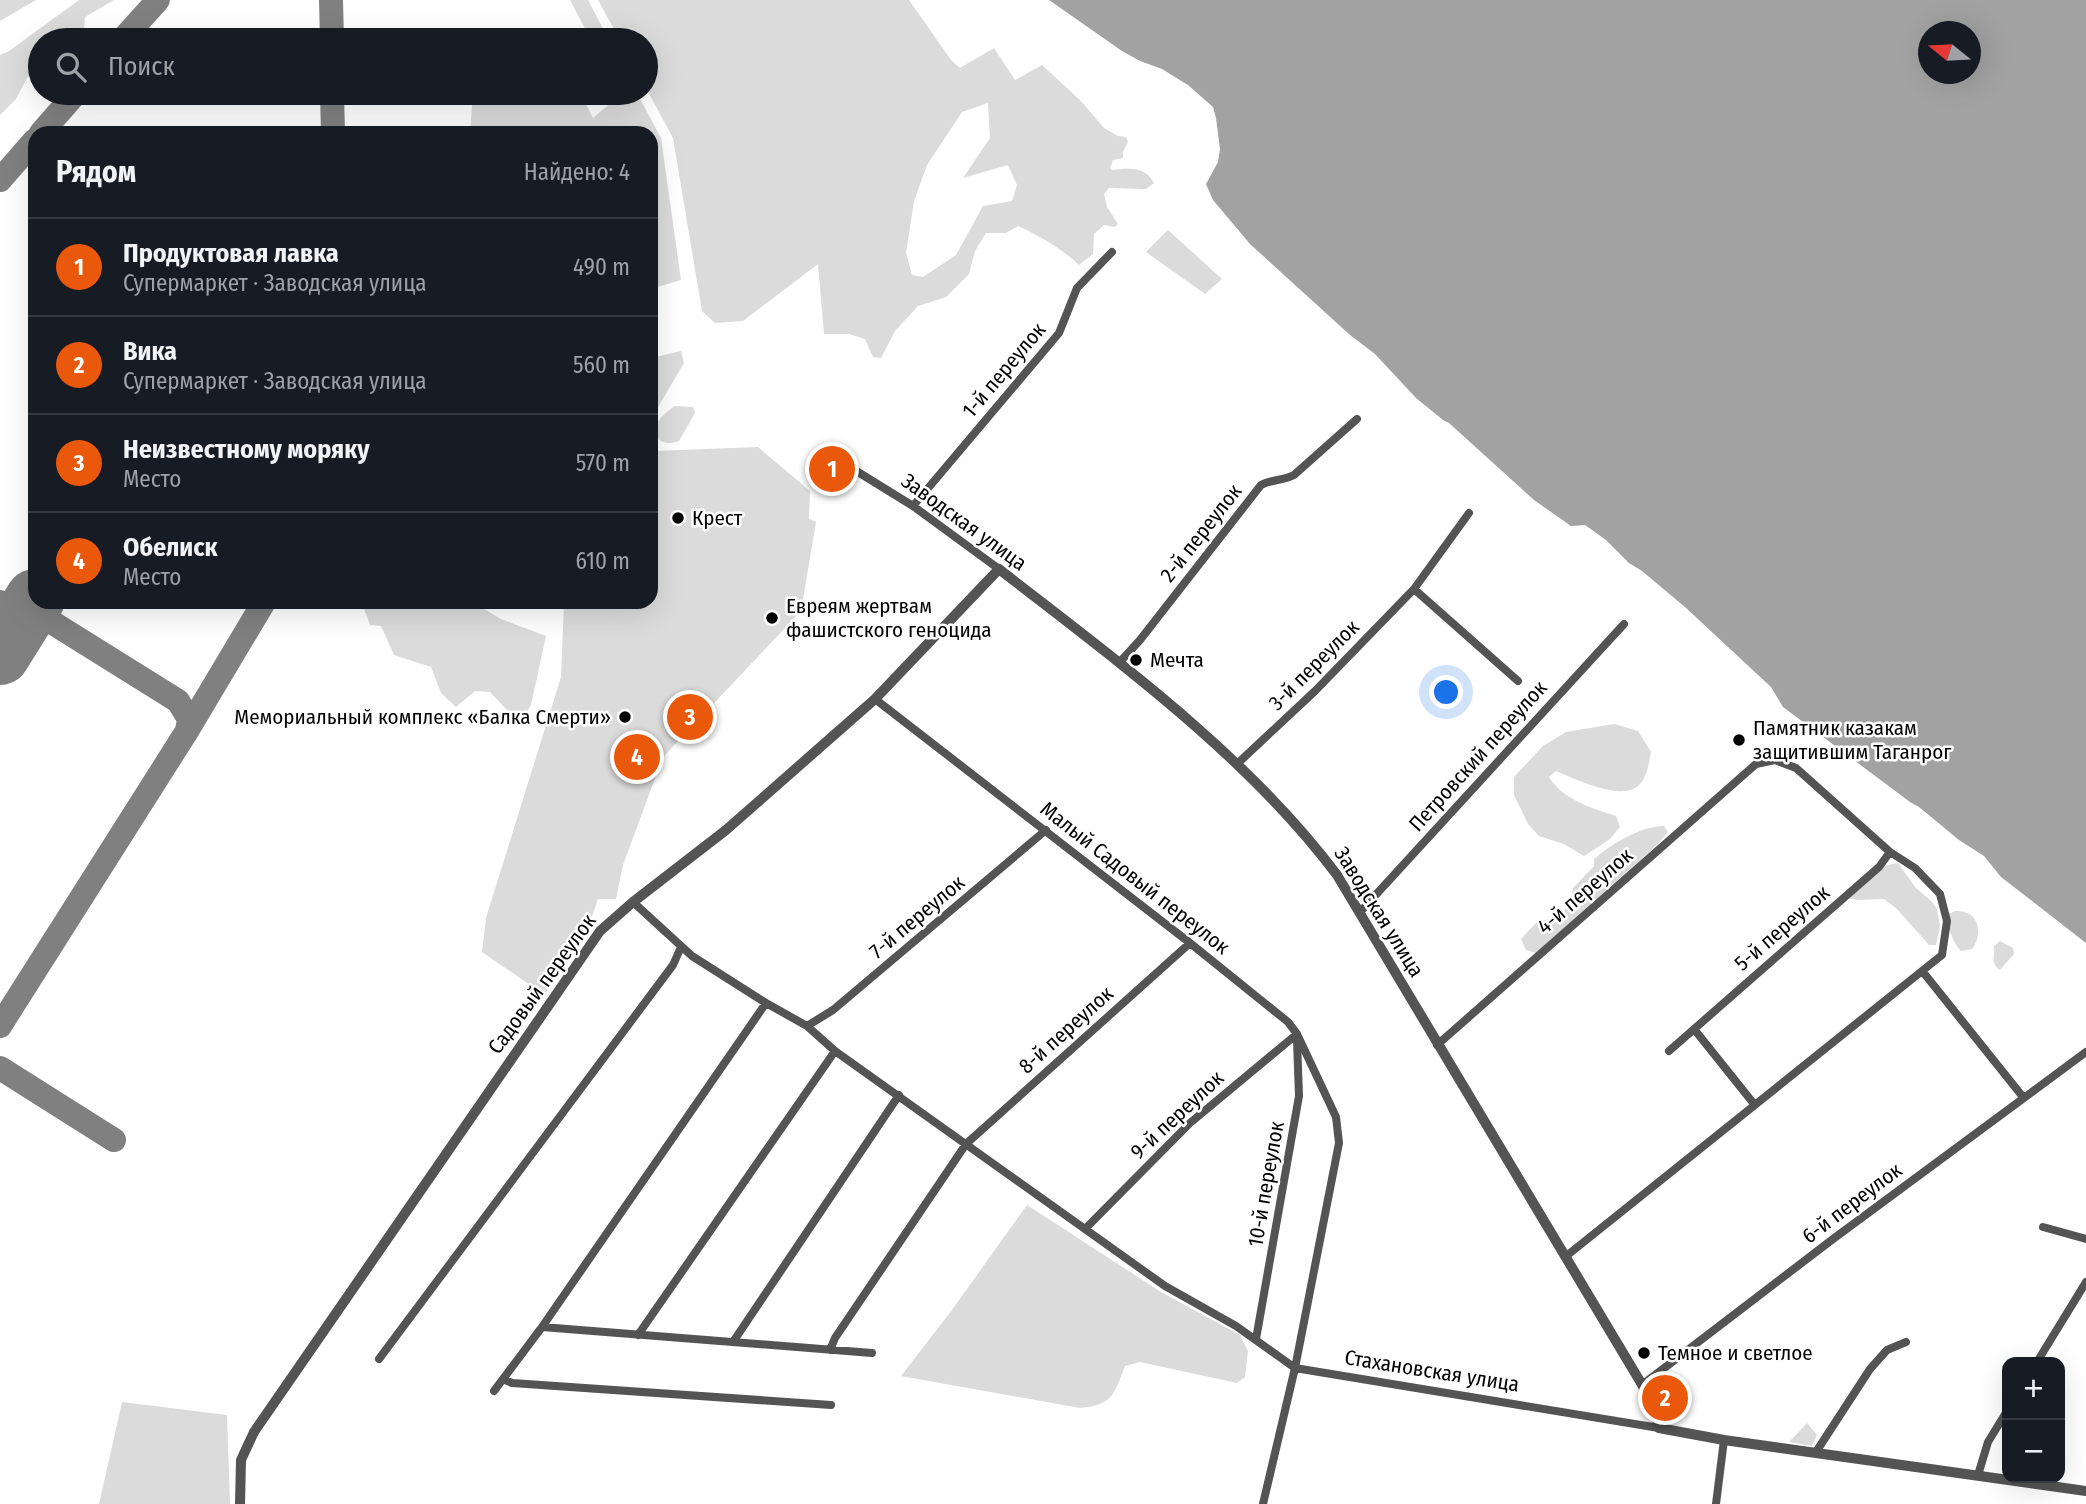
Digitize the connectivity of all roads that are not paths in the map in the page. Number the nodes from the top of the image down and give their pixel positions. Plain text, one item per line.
1 (1112, 252) dead end
2 (1357, 419) dead end
3 (832, 456) dead end
4 (913, 506) junction
5 (1469, 513) dead end
6 (999, 569) junction
7 (1414, 589) junction
8 (1624, 624) dead end
9 (1119, 663) junction
10 (1518, 681) dead end
11 (874, 699) junction
12 (1237, 764) junction
13 (1046, 830) junction
14 (1890, 852) junction
15 (633, 902) junction
16 (1360, 912) junction
17 (1191, 943) junction
18 (681, 947) junction
19 (1923, 972) junction
20 (766, 1003) junction
21 (807, 1026) junction
22 (1694, 1028) junction
23 (1297, 1034) junction
24 (1437, 1045) junction
25 (835, 1051) junction
26 (1669, 1051) dead end
27 (2086, 1052) edge
28 (899, 1095) junction
29 (2023, 1097) junction
30 (1754, 1104) junction
31 (966, 1144) junction
32 (2043, 1227) dead end
33 (1086, 1228) junction
34 (2086, 1239) edge
35 (1565, 1257) junction
36 (2086, 1282) edge
37 (541, 1327) junction
38 (638, 1335) junction
39 (1256, 1339) junction
40 (733, 1342) junction
41 (1906, 1342) dead end
42 (830, 1350) junction
43 (872, 1353) dead end
44 (2040, 1357) edge
45 (379, 1359) dead end
46 (1295, 1368) junction
47 (503, 1379) junction
48 (1642, 1385) junction
49 (494, 1391) dead end
50 (831, 1405) dead end
51 (2002, 1419) edge
52 (1659, 1428) junction
53 (1724, 1440) junction
54 (1816, 1452) junction
55 (1978, 1475) junction
56 (2086, 1491) edge
57 (240, 1504) edge
58 (1263, 1504) edge
59 (1716, 1504) edge

1 - 4 street, 1-й переулок
2 - 9 street, 2-й переулок
3 - 4 street, Заводская улица
4 - 6 street, Заводская улица
5 - 7 street, 3-й переулок
6 - 9 street, Заводская улица
6 - 11 street, Садовый переулок
7 - 10 street
7 - 12 street, 3-й переулок
8 - 16 street, Петровский переулок
9 - 12 street, Заводская улица
11 - 13 street, Малый Садовый переулок
11 - 15 street, Садовый переулок
12 - 16 street, Заводская улица
13 - 17 street, Малый Садовый переулок
13 - 21 street, 7-й переулок
14 - 19 street
14 - 22 street, 5-й переулок
14 - 24 street, 4-й переулок
15 - 18 street
15 - 57 street, Садовый переулок
16 - 24 street, Заводская улица
17 - 23 street, Малый Садовый переулок
17 - 31 street, 8-й переулок
18 - 20 street
18 - 45 street
19 - 29 street
19 - 30 street
20 - 21 street
20 - 37 street
21 - 25 street
22 - 26 street, 5-й переулок
22 - 30 street
23 - 33 street, 9-й переулок
23 - 39 street, 10-й переулок
23 - 46 street, Малый Садовый переулок
24 - 35 street, Заводская улица
25 - 28 street
25 - 38 street
27 - 29 street, 6-й переулок
28 - 31 street
28 - 40 street
29 - 48 street, 6-й переулок
30 - 35 street
31 - 33 street
31 - 42 street, 8-й переулок
32 - 34 street
33 - 39 street
35 - 48 street, Заводская улица
36 - 44 street
37 - 38 street
37 - 47 street
38 - 40 street
39 - 46 street
40 - 42 street
41 - 54 street
42 - 43 street
46 - 52 street, Стахановская улица
46 - 58 street
47 - 49 street
47 - 50 street
48 - 52 street, Заводская улица
51 - 55 street
52 - 53 street, Стахановская улица
53 - 54 street, Стахановская улица
53 - 59 street
54 - 55 street, Стахановская улица
55 - 56 street, Стахановская улица

